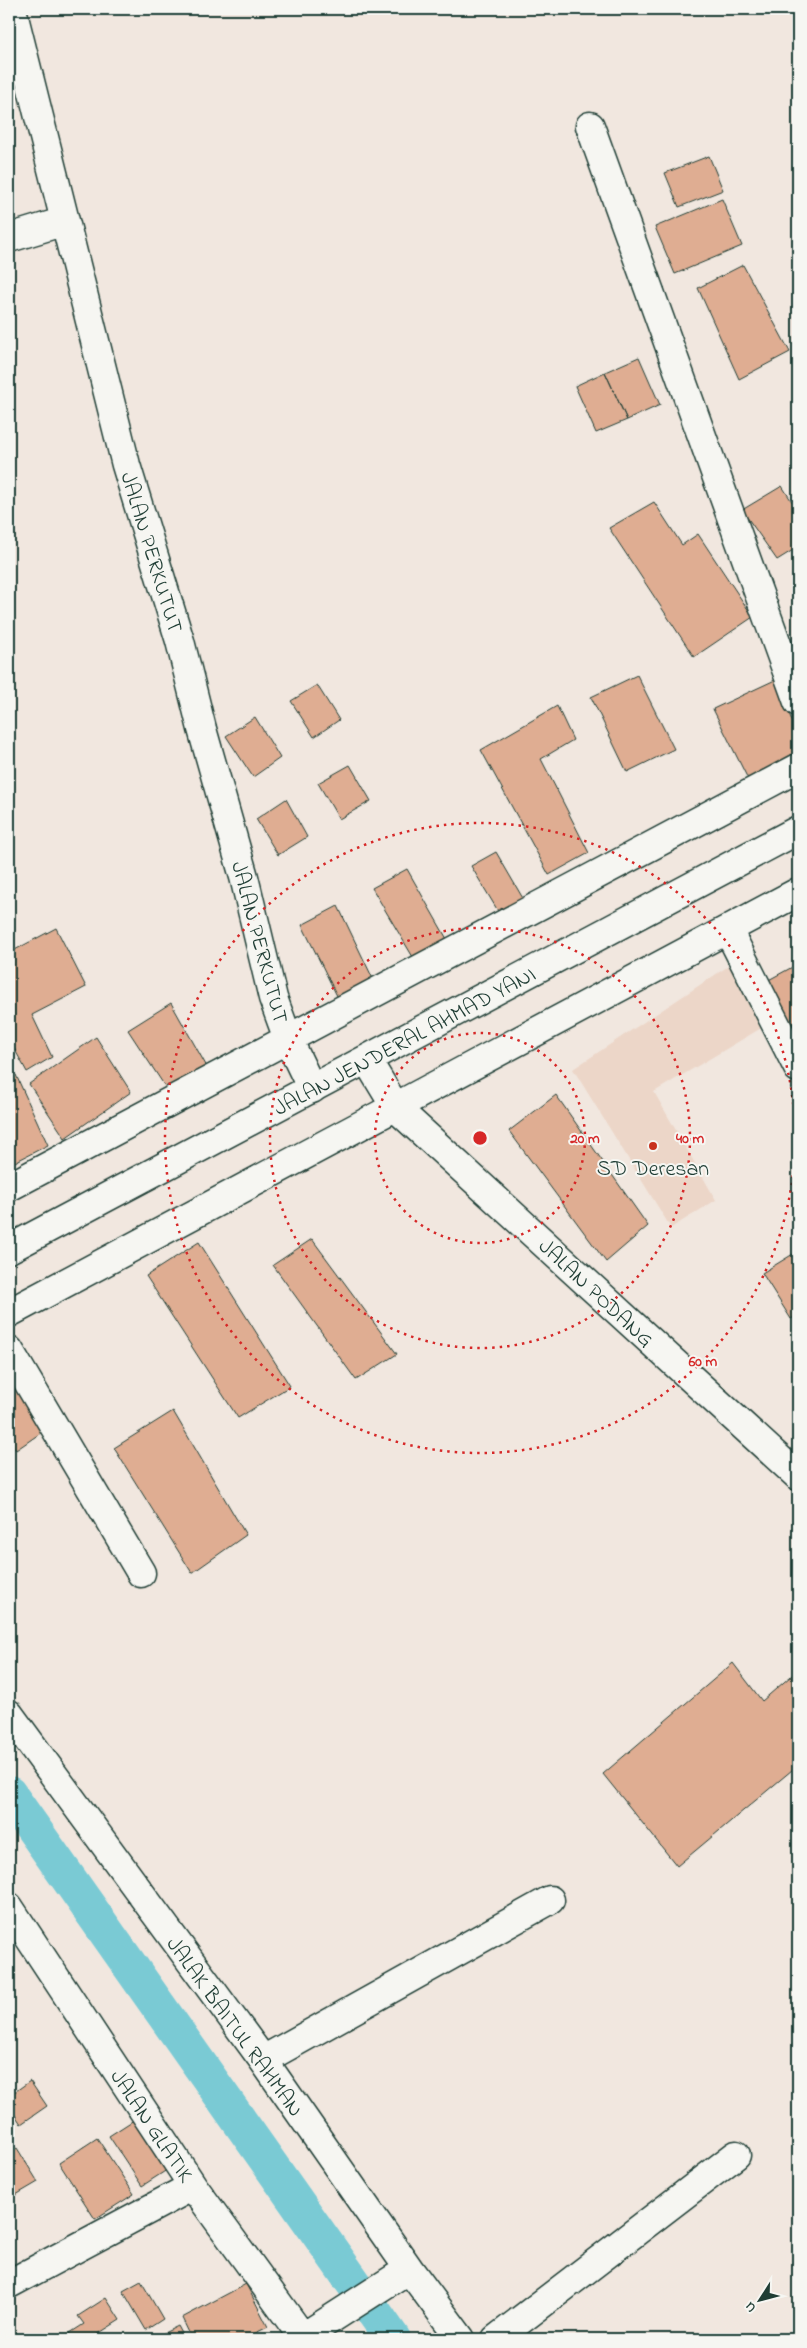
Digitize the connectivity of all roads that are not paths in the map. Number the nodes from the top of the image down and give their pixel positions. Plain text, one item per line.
1 (12, 9) edge
2 (590, 126) dead end
3 (65, 221) junction
4 (9, 238) edge
5 (798, 702) edge
6 (798, 768) edge
7 (798, 830) edge
8 (798, 892) edge
9 (728, 930) junction
10 (288, 1039) junction
11 (368, 1060) junction
12 (798, 1068) edge
13 (312, 1089) junction
14 (396, 1108) junction
15 (9, 1186) edge
16 (9, 1249) edge
17 (9, 1312) edge
18 (9, 1350) edge
19 (798, 1476) edge
20 (141, 1573) dead end
21 (9, 1714) edge
22 (550, 1900) dead end
23 (9, 1907) edge
24 (263, 2060) junction
25 (736, 2155) dead end
26 (193, 2186) junction
27 (409, 2269) junction
28 (9, 2284) edge
29 (302, 2339) edge
30 (461, 2339) edge
31 (496, 2339) edge

1 - 3 street, JALAN PERKUTUT
2 - 5 street
3 - 4 street
3 - 10 street, JALAN PERKUTUT
6 - 10 street
7 - 11 street, JALAN JENDERAL AHMAD YANI
8 - 9 street
9 - 12 street
9 - 14 street
10 - 13 street, JALAN PERKUTUT
10 - 15 street
11 - 13 street, JALAN JENDERAL AHMAD YANI
11 - 14 street, JALAN PODANG
13 - 16 street, JALAN JENDERAL AHMAD YANI
14 - 17 street
14 - 19 street, JALAN PODANG
18 - 20 street
21 - 24 street, JALAK BAITUL RAHMAN
22 - 24 street
23 - 26 street, JALAN GLATIK
24 - 27 street, JALAK BAITUL RAHMAN
25 - 31 street
26 - 28 street
26 - 29 street, JALAN GLATIK
27 - 29 street
27 - 30 street, JALAK BAITUL RAHMAN

